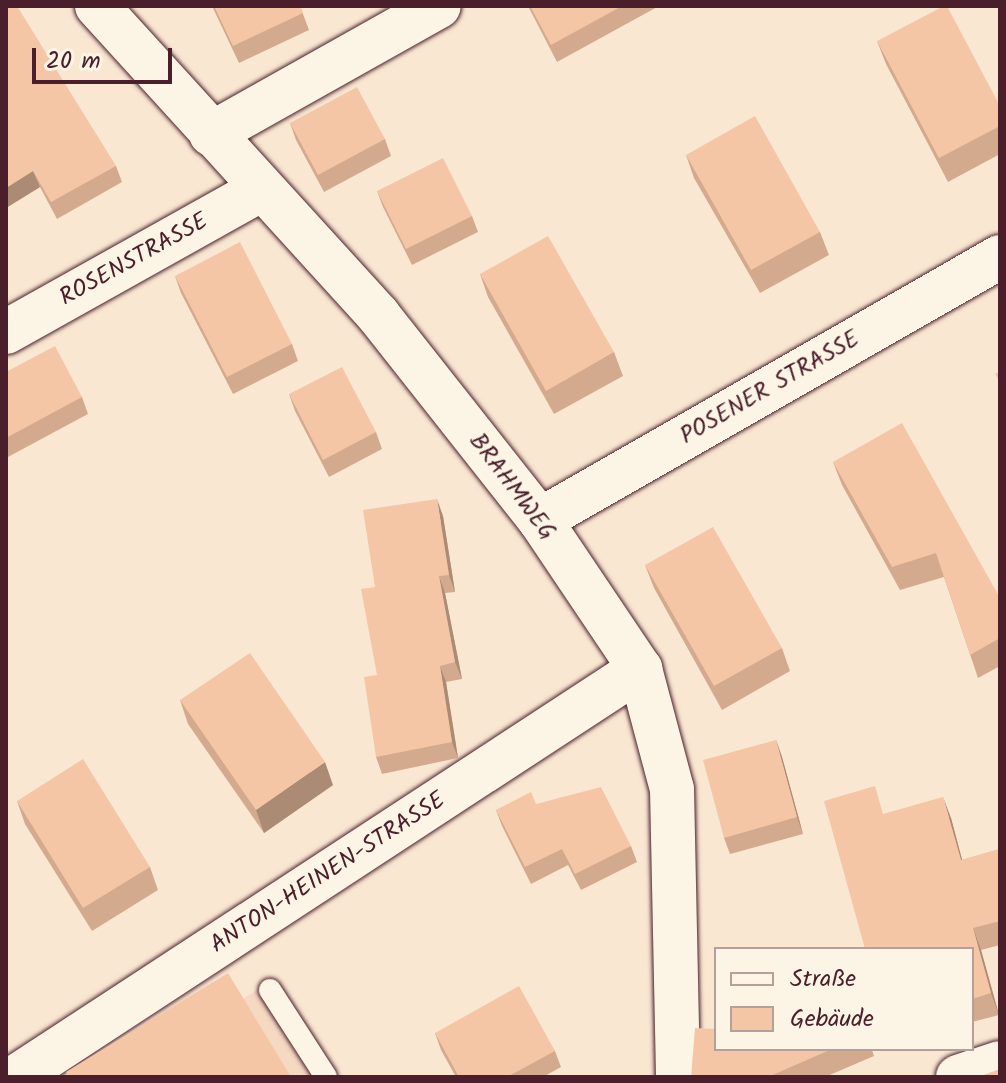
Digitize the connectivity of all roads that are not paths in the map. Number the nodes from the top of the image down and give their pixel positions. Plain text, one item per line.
1 (97, 6) edge
2 (439, 6) edge
3 (211, 134) junction
4 (262, 189) junction
5 (1000, 257) edge
6 (6, 332) edge
7 (540, 520) junction
8 (640, 669) junction
9 (270, 990) dead end
10 (1000, 1063) edge
11 (16, 1077) edge
12 (326, 1077) edge
13 (678, 1077) edge
14 (958, 1077) edge

1 - 3 street, BRAHMWEG
2 - 3 street
3 - 4 street, BRAHMWEG
4 - 6 street, ROSENSTRASSE
4 - 7 street, BRAHMWEG
5 - 7 street, POSENER STRASSE
7 - 8 street, BRAHMWEG
8 - 11 street, ANTON-HEINEN-STRASSE
8 - 13 street, BRAHMWEG
9 - 12 lane
10 - 14 street

